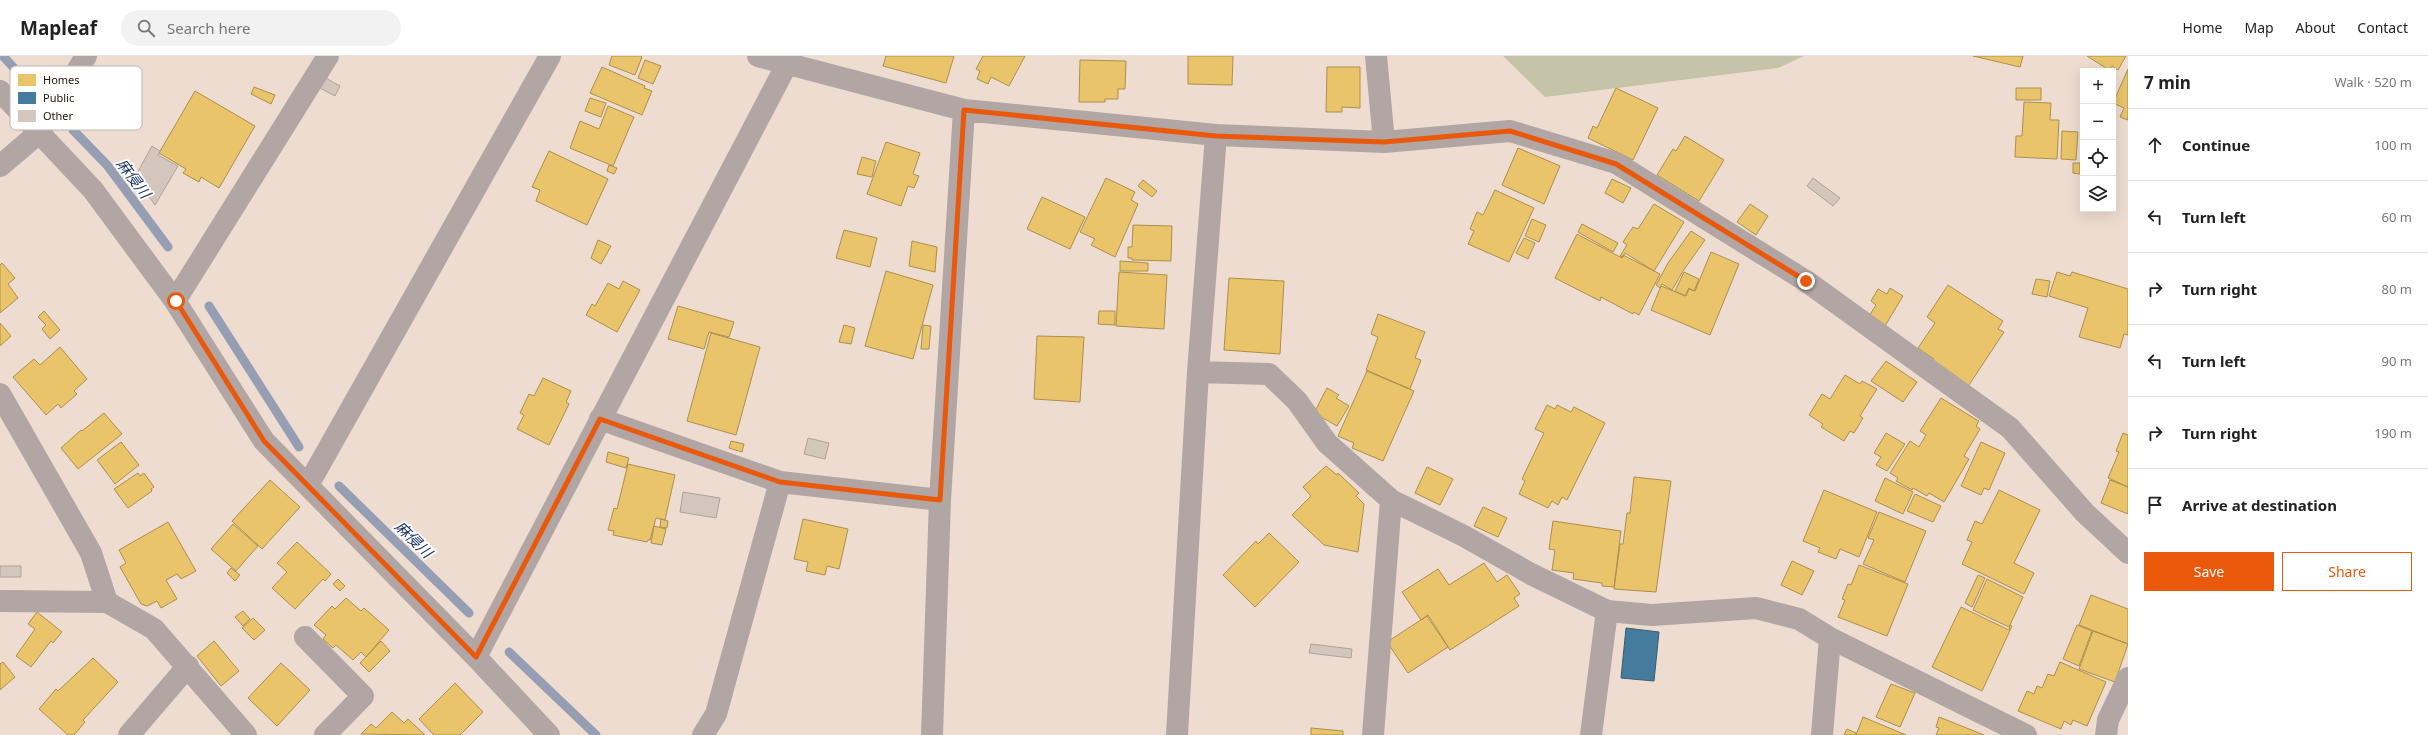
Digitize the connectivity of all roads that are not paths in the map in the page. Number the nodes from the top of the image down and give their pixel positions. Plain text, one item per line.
1 (86, 56) edge
2 (328, 56) edge
3 (550, 56) edge
4 (758, 56) edge
5 (1376, 56) edge
6 (787, 64) junction
7 (80, 66) edge
8 (0, 91) edge
9 (10, 101) edge
10 (964, 110) junction
11 (40, 132) joint
12 (1216, 136) junction
13 (1384, 142) junction
14 (0, 166) edge
15 (176, 301) junction
16 (1198, 372) junction
17 (0, 394) edge
18 (600, 419) junction
19 (780, 482) junction
20 (308, 485) junction
21 (940, 500) junction
22 (1391, 500) junction
23 (2125, 543) edge
24 (0, 601) edge
25 (107, 602) junction
26 (1607, 611) junction
27 (305, 637) dead end
28 (1830, 638) junction
29 (476, 657) junction
30 (188, 666) junction
31 (2128, 678) edge
32 (129, 735) edge
33 (246, 735) edge
34 (325, 735) edge
35 (548, 735) edge
36 (703, 735) edge
37 (932, 735) edge
38 (1177, 735) edge
39 (1373, 735) edge
40 (1591, 735) edge
41 (1822, 735) edge
42 (2026, 735) edge
43 (2106, 735) edge

1 - 7 street
2 - 15 street
3 - 20 street
4 - 6 street
5 - 13 street
6 - 10 street
6 - 18 street
8 - 9 street
10 - 12 street
10 - 21 street
11 - 14 street
11 - 15 street
12 - 13 street
12 - 16 street
13 - 23 street
15 - 20 street
16 - 22 street
16 - 38 street
17 - 25 street
18 - 19 street
18 - 29 street
19 - 21 street
19 - 36 street
20 - 29 street
21 - 37 street
22 - 26 street
22 - 39 street
24 - 25 street
25 - 30 street
26 - 28 street
26 - 40 street
27 - 34 street
28 - 41 street
28 - 42 street
29 - 35 street
30 - 32 street
30 - 33 street
31 - 43 street

